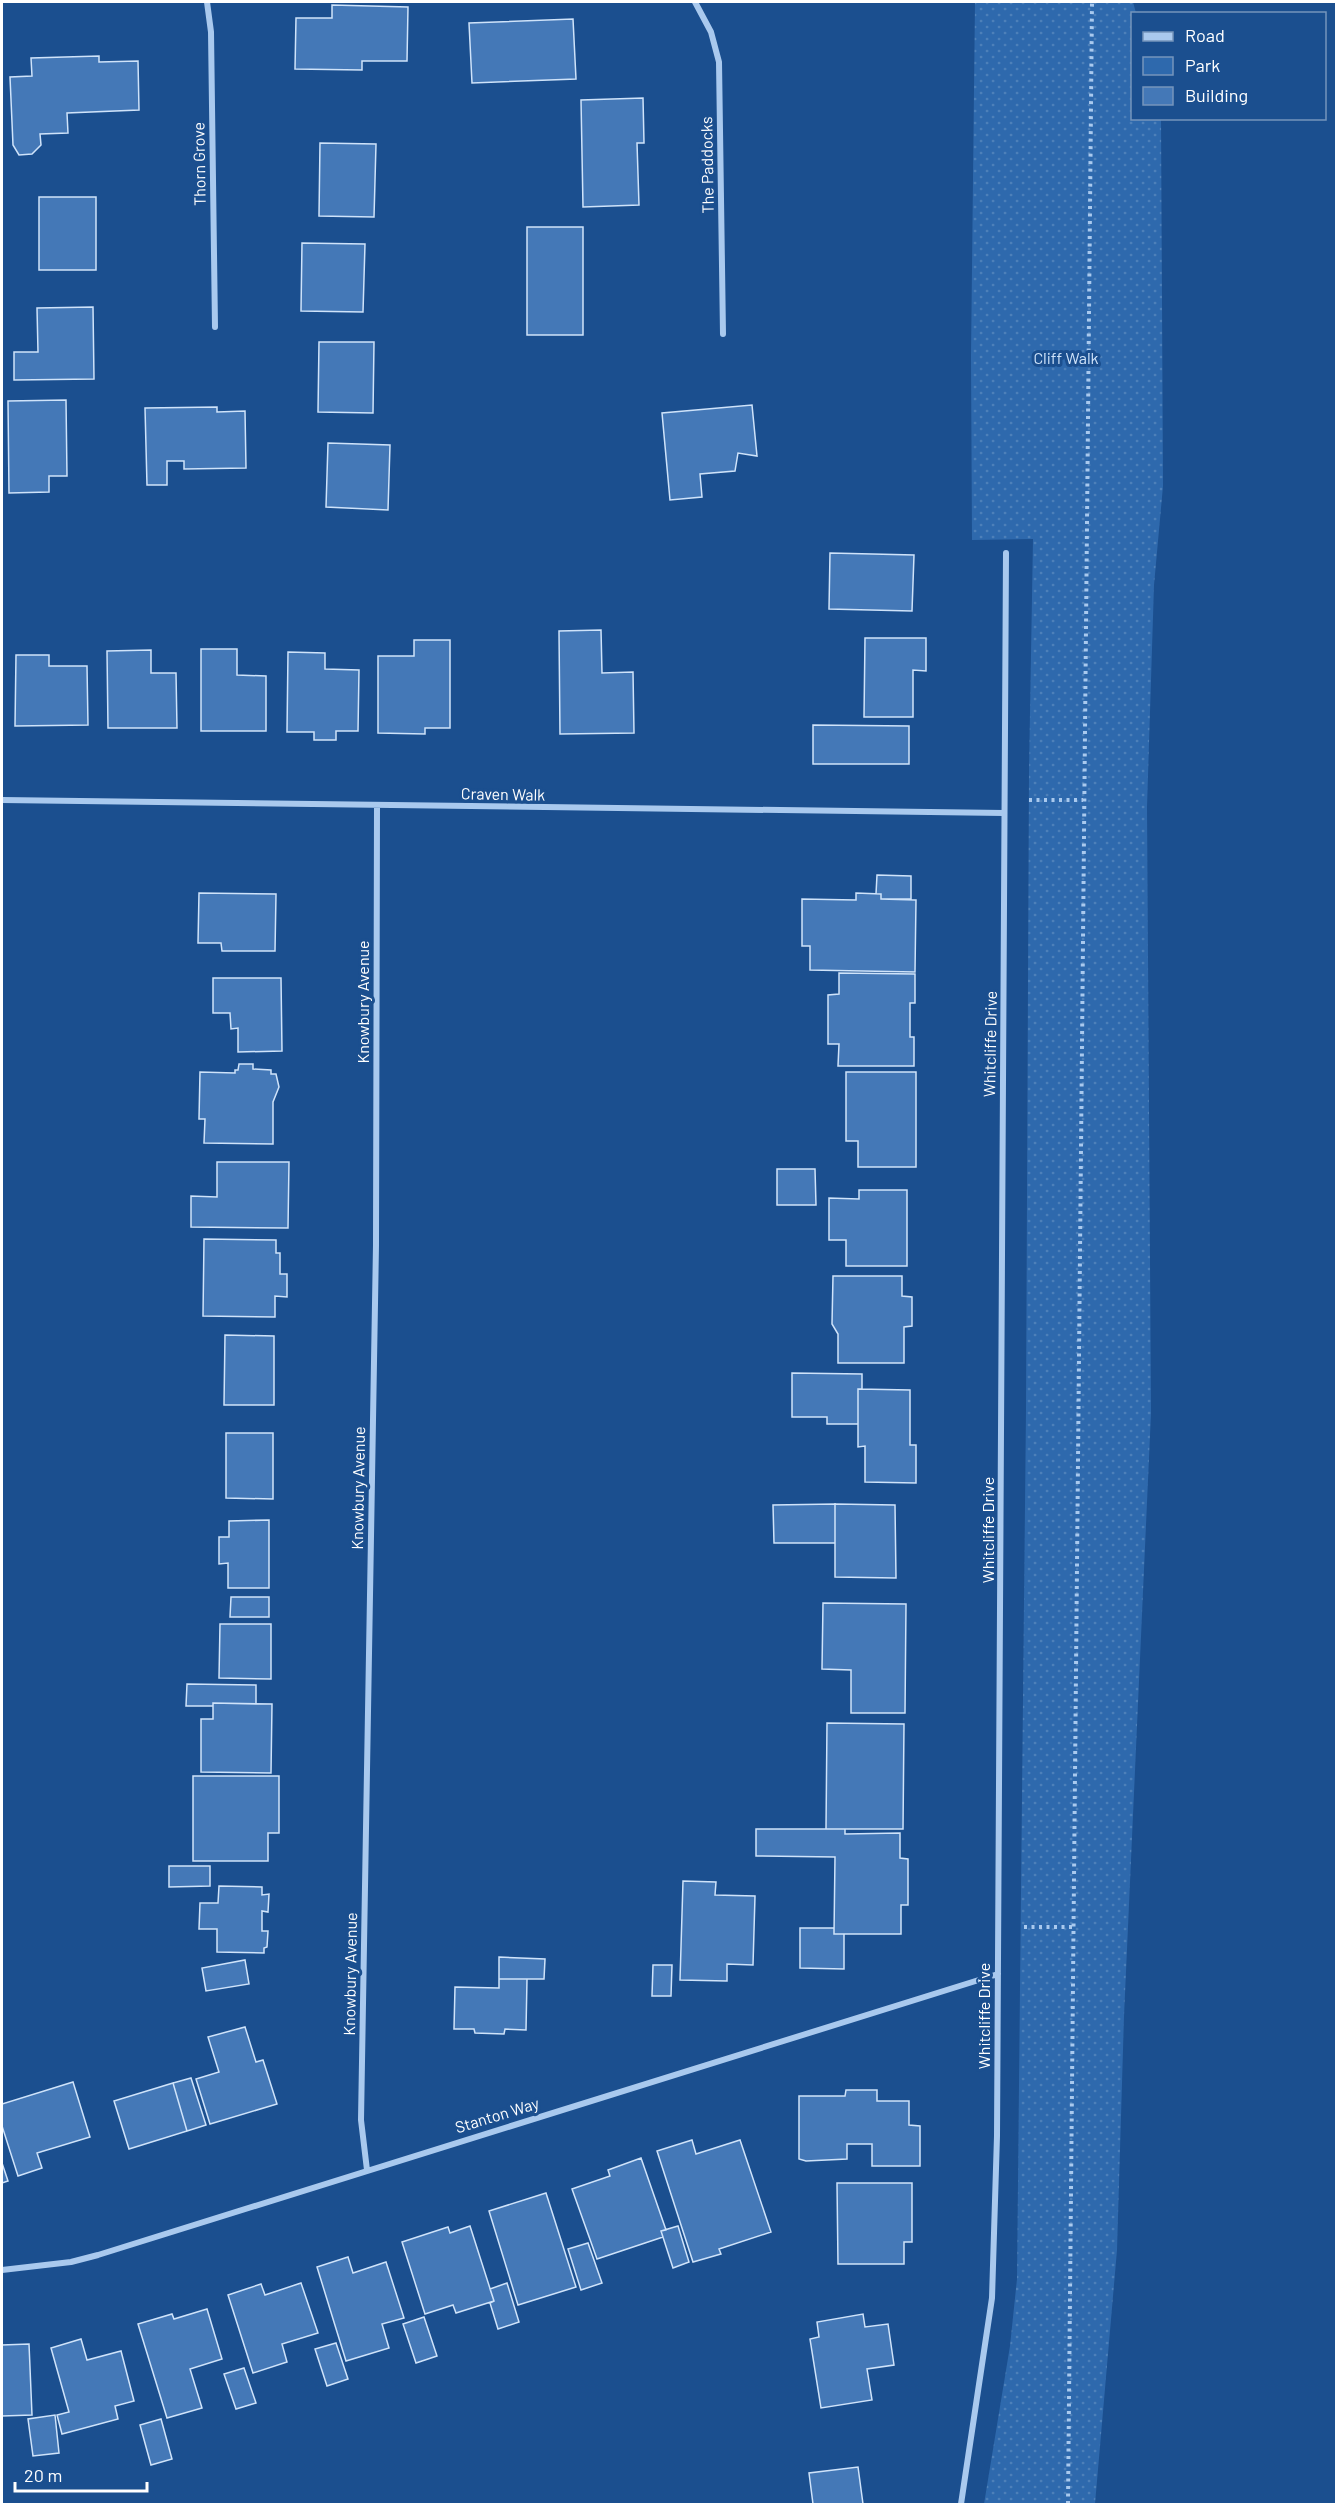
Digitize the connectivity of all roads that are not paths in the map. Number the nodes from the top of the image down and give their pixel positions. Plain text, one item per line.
1 (207, 2) edge
2 (696, 2) edge
3 (215, 327) dead end
4 (723, 334) dead end
5 (1006, 553) dead end
6 (2, 800) edge
7 (377, 806) junction
8 (1004, 813) junction
9 (998, 1974) junction
10 (367, 2170) junction
11 (2, 2270) edge
12 (961, 2505) edge

1 - 3 street, Thorn Grove
2 - 4 street, The Paddocks
5 - 8 street, Whitcliffe Drive
6 - 7 street, Craven Walk
7 - 8 street, Craven Walk
7 - 10 street, Knowbury Avenue
8 - 9 street, Whitcliffe Drive
9 - 10 street, Stanton Way
9 - 12 street, Whitcliffe Drive
10 - 11 street, Stanton Way

